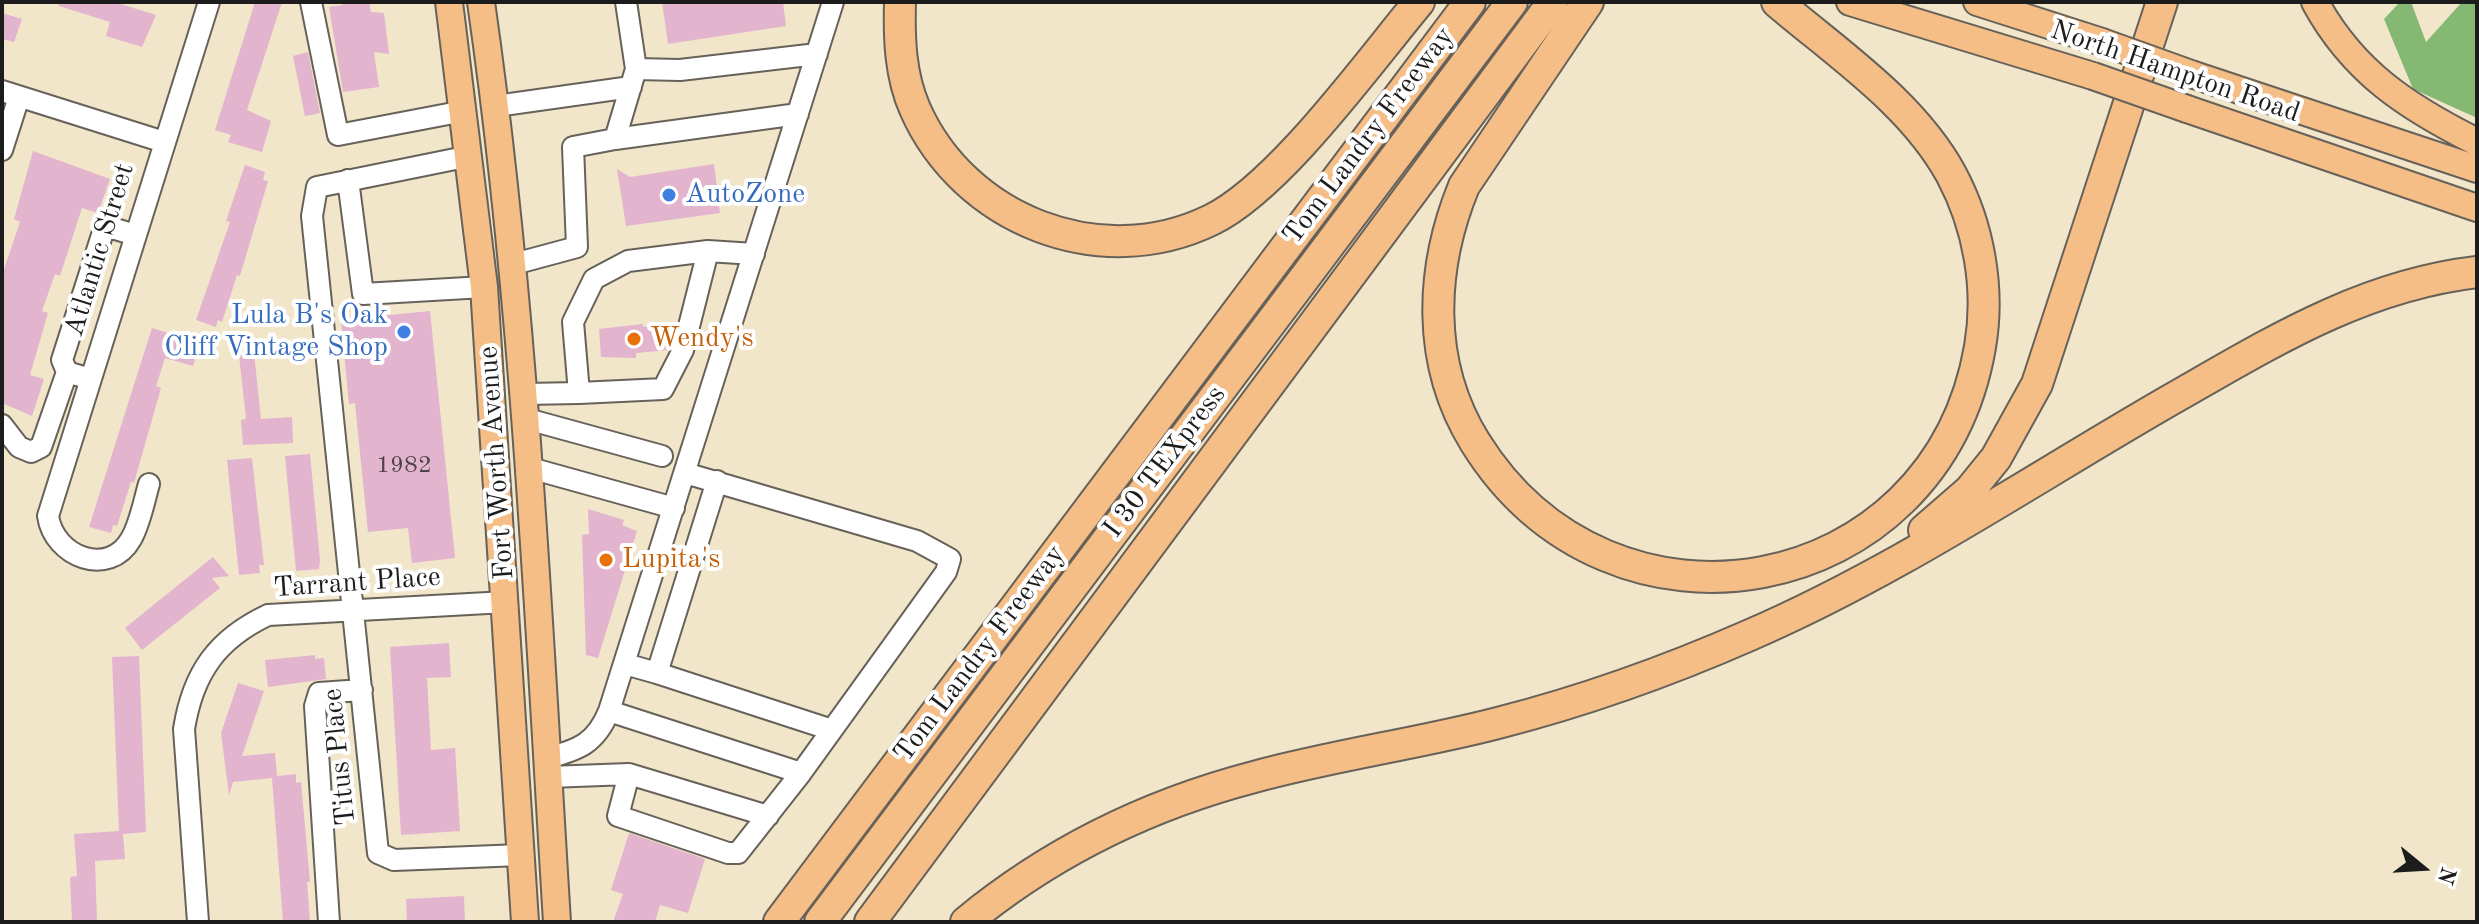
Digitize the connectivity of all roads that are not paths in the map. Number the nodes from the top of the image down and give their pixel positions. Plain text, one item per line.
1 (209, 2) edge
2 (311, 2) edge
3 (449, 2) edge
4 (481, 2) edge
5 (626, 2) edge
6 (833, 2) edge
7 (900, 2) edge
8 (1419, 2) edge
9 (1470, 2) edge
10 (1512, 2) edge
11 (1553, 2) edge
12 (1588, 2) edge
13 (1777, 2) edge
14 (1850, 2) edge
15 (1977, 2) edge
16 (2162, 2) edge
17 (2315, 2) edge
18 (817, 54) junction
19 (634, 78) junction
20 (11, 94) edge
21 (496, 106) junction
22 (464, 111) junction
23 (798, 114) junction
24 (615, 139) junction
25 (164, 142) junction
26 (2477, 142) edge
27 (2, 150) edge
28 (470, 156) junction
29 (2477, 169) edge
30 (348, 180) junction
31 (2477, 208) edge
32 (135, 235) junction
33 (577, 247) junction
34 (708, 251) junction
35 (754, 254) junction
36 (514, 264) junction
37 (2477, 272) edge
38 (483, 279) junction
39 (594, 279) junction
40 (67, 372) junction
41 (90, 379) junction
42 (579, 393) junction
43 (526, 406) junction
44 (2, 425) edge
45 (662, 456) dead end
46 (530, 468) junction
47 (685, 473) junction
48 (717, 481) junction
49 (149, 484) dead end
50 (674, 508) junction
51 (1908, 556) junction
52 (539, 599) junction
53 (506, 602) junction
54 (355, 608) junction
55 (625, 664) junction
56 (657, 673) junction
57 (362, 690) junction
58 (609, 711) junction
59 (832, 730) junction
60 (515, 760) junction
61 (548, 767) junction
62 (801, 773) junction
63 (629, 774) junction
64 (768, 816) junction
65 (521, 855) junction
66 (557, 912) edge
67 (524, 913) edge
68 (198, 922) edge
69 (329, 922) edge
70 (779, 922) edge
71 (820, 922) edge
72 (870, 922) edge
73 (966, 922) edge

1 - 25 street, Atlantic Street
2 - 22 street
3 - 22 main road, Fort Worth Avenue
4 - 21 main road, Fort Worth Avenue
5 - 19 street
6 - 18 street
7 - 8 highway
9 - 70 highway, Tom Landry Freeway
10 - 71 highway, I 30 TEXpress
11 - 72 highway
12 - 13 highway
14 - 31 main road, North Hampton Road, bridge
15 - 29 main road, North Hampton Road, bridge
16 - 51 highway
17 - 26 main road
18 - 19 street
18 - 23 street
19 - 21 street
19 - 24 street
20 - 25 street
20 - 27 street
21 - 22 main road
21 - 36 main road, Fort Worth Avenue
22 - 28 main road, Fort Worth Avenue
23 - 24 street
23 - 35 street
24 - 33 street
25 - 32 street, Atlantic Street
28 - 30 street
28 - 38 main road, Fort Worth Avenue
30 - 38 street
30 - 54 street, Titus Place
32 - 40 street
32 - 41 street, Atlantic Street
33 - 36 street
33 - 39 street
34 - 35 street
34 - 39 street
34 - 42 street
35 - 47 street
36 - 38 main road
36 - 43 main road, Fort Worth Avenue
37 - 51 highway
38 - 53 main road, Fort Worth Avenue
39 - 42 street
40 - 41 street
40 - 44 street
41 - 49 street, Atlantic Street
42 - 43 street
43 - 45 street
43 - 46 main road, Fort Worth Avenue
46 - 50 street
46 - 52 main road, Fort Worth Avenue
47 - 48 street
47 - 50 street
48 - 56 street
48 - 59 street
50 - 55 street
51 - 73 highway
52 - 53 main road
52 - 61 main road, Fort Worth Avenue
53 - 54 street, Tarrant Place
53 - 60 main road, Fort Worth Avenue
54 - 57 street, Titus Place
54 - 68 street, Tarrant Place
55 - 56 street
55 - 58 street
56 - 59 street
57 - 65 street, Titus Place
57 - 69 street
58 - 61 street
58 - 62 street
59 - 62 street
60 - 61 main road
60 - 65 main road, Fort Worth Avenue
61 - 63 street
61 - 66 main road, Fort Worth Avenue
62 - 64 street
63 - 64 street
63 - 64 street
65 - 67 main road, Fort Worth Avenue
66 - 67 main road

